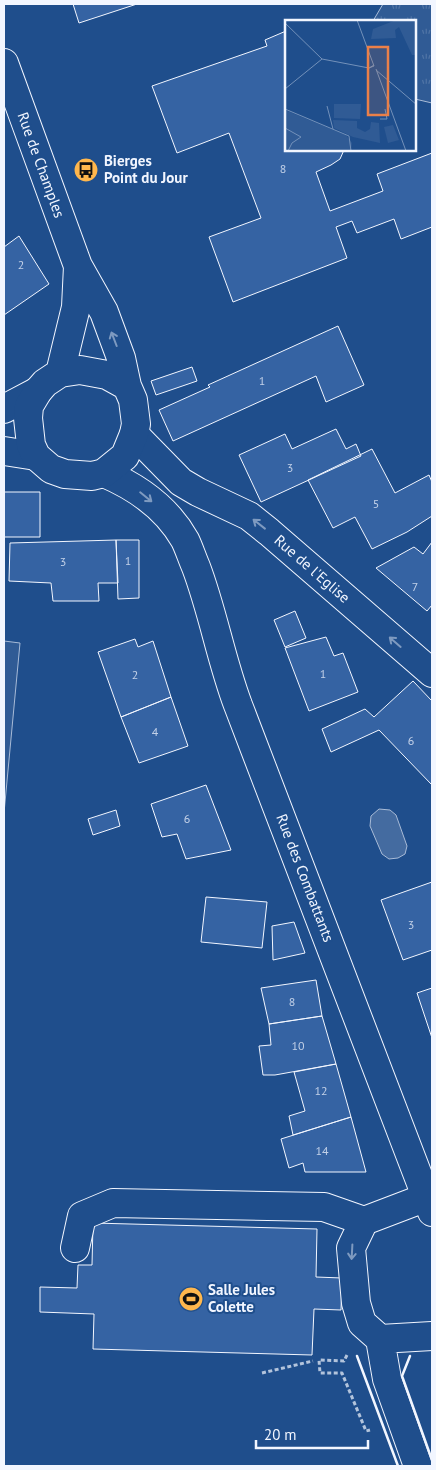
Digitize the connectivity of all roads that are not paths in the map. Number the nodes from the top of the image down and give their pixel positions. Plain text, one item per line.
1 (4, 63) edge
2 (78, 266) junction
3 (60, 373) junction
4 (127, 386) junction
5 (38, 391) junction
6 (4, 409) edge
7 (134, 434) junction
8 (4, 451) edge
9 (36, 456) junction
10 (104, 473) junction
11 (181, 482) junction
12 (186, 542) junction
13 (432, 673) edge
14 (429, 1204) edge
15 (364, 1221) junction
16 (75, 1248) dead end
17 (371, 1331) junction
18 (432, 1336) edge
19 (418, 1466) edge

1 - 2 street, Rue de Champles
2 - 3 street, Rue de Champles
4 -> 2 street, Rue de Champles
3 - 4 street
3 - 5 street
4 - 7 street
5 - 6 street
5 - 9 street
7 - 10 street
7 - 11 street
8 - 9 street
9 - 10 street
10 -> 12 street, Rue des Combattants
11 - 12 street, Rue des Combattants
13 -> 11 street, Rue de l'Eglise
12 - 14 street, Rue des Combattants
14 - 15 street
15 - 16 street
15 -> 17 street
17 - 18 street
17 - 19 street

